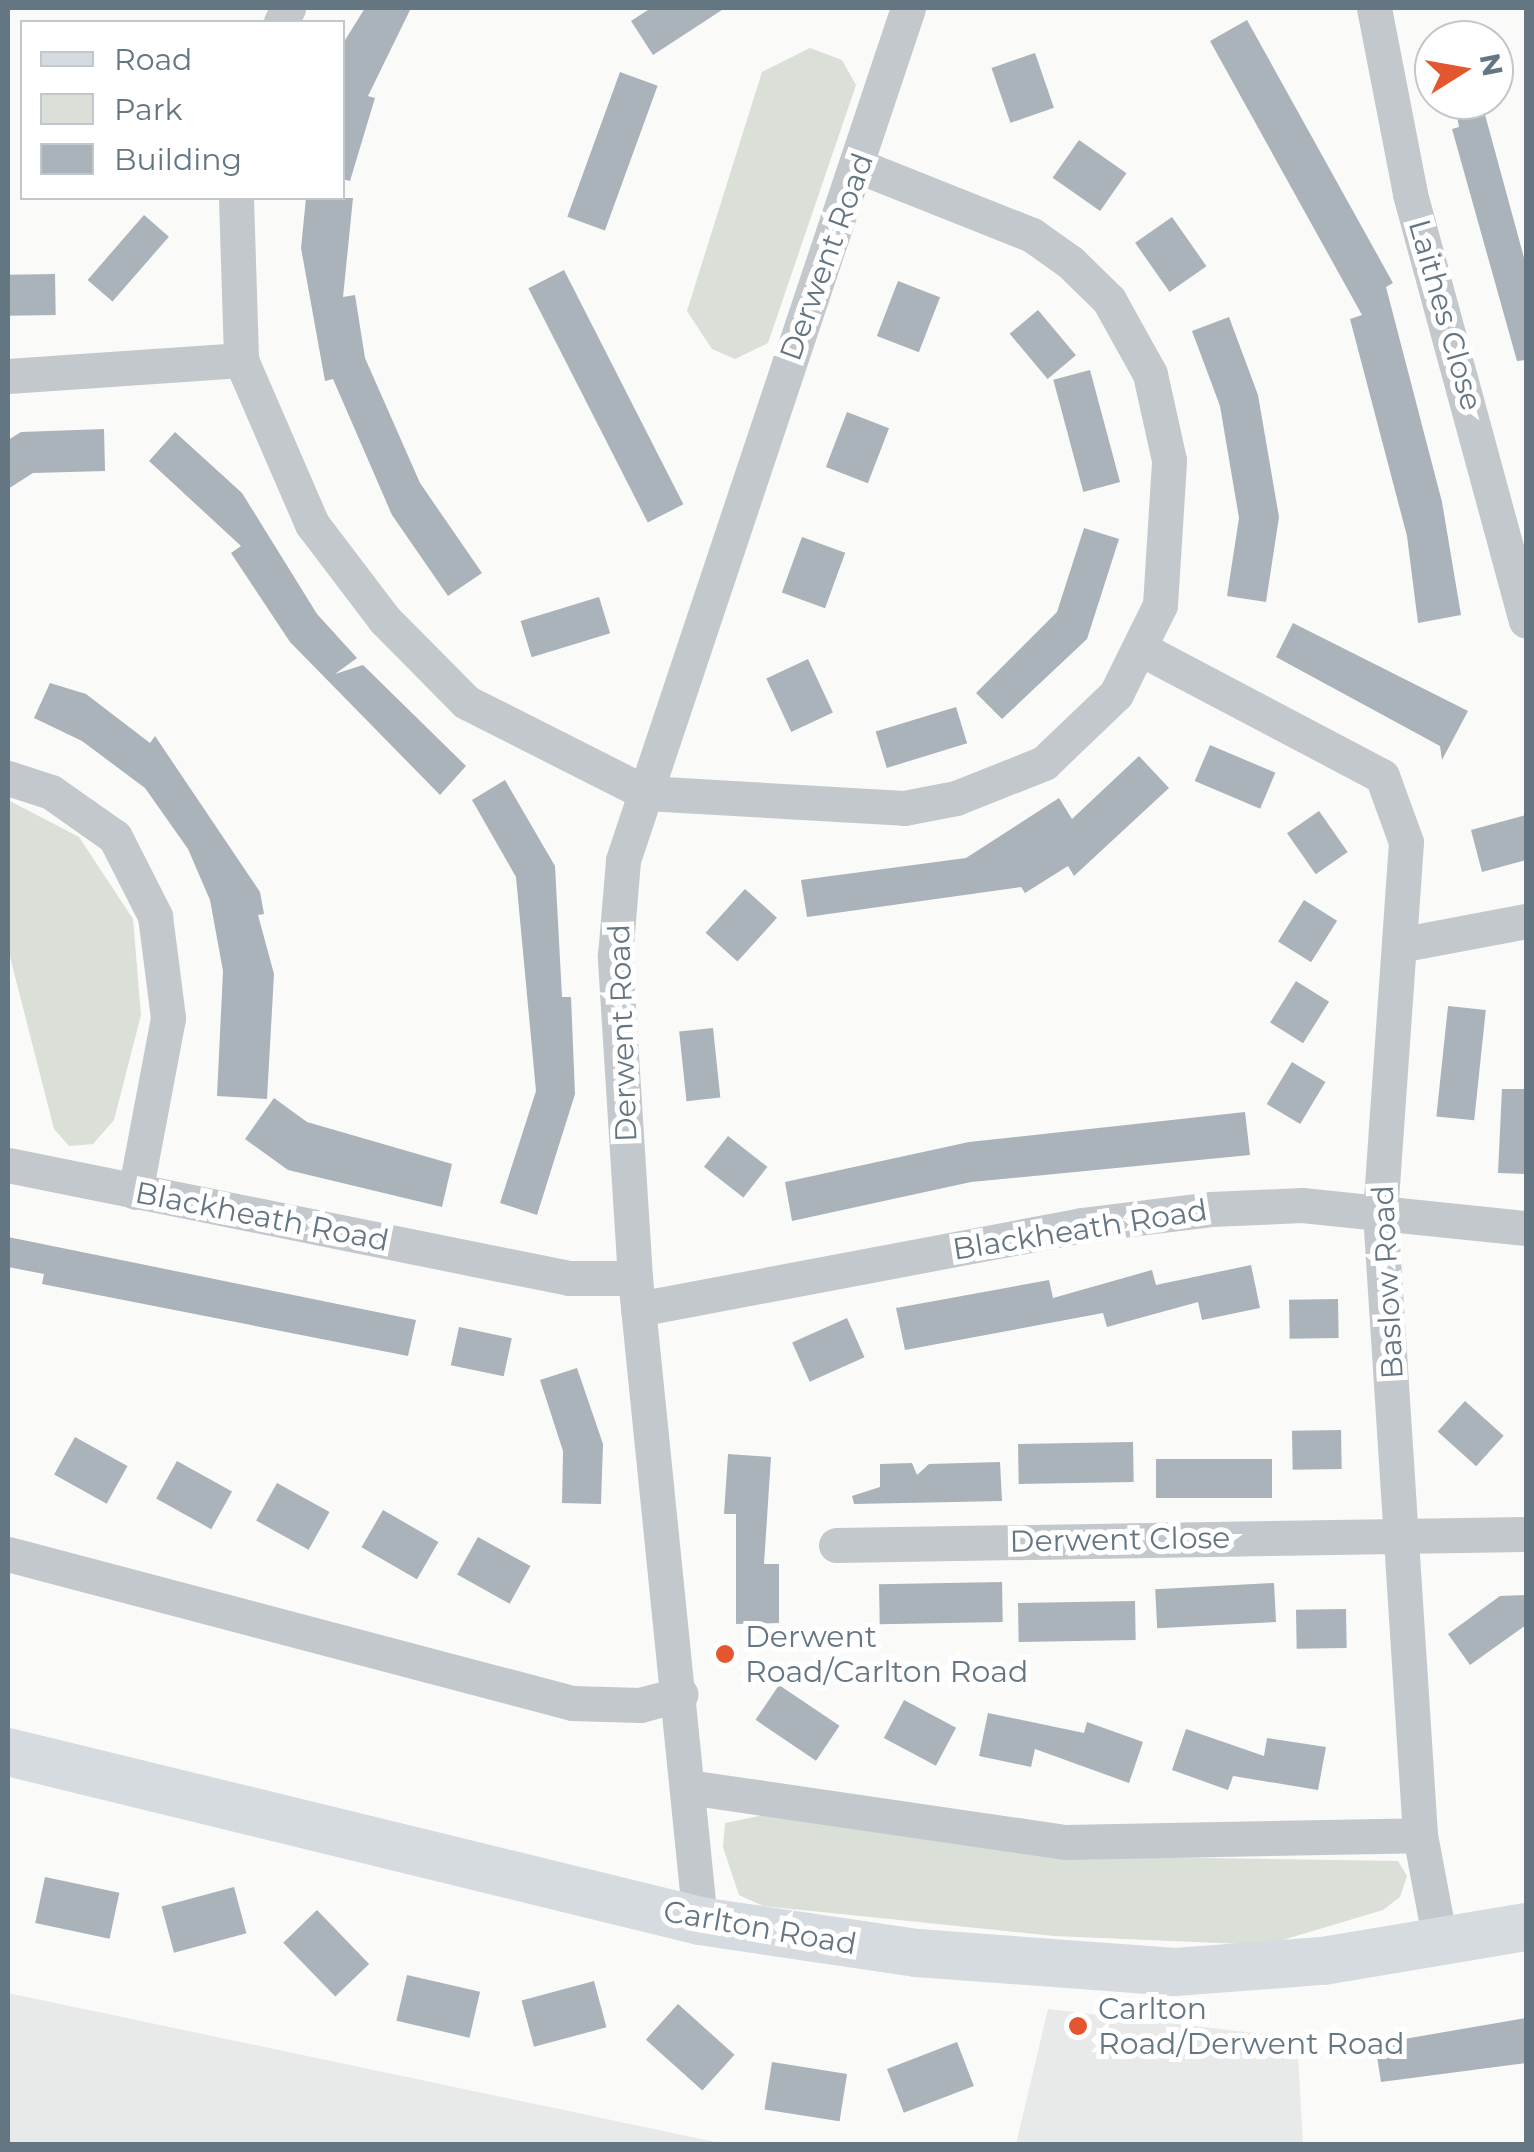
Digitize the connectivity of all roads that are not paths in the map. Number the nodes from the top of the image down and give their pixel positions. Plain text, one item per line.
1 (908, 8) edge
2 (1374, 8) edge
3 (861, 166) junction
4 (236, 200) edge
5 (241, 360) junction
6 (8, 376) edge
7 (1526, 620) edge
8 (1144, 650) junction
9 (8, 778) edge
10 (646, 793) junction
11 (1526, 921) edge
12 (1398, 945) junction
13 (8, 1165) edge
14 (135, 1192) junction
15 (1380, 1213) junction
16 (1526, 1228) edge
17 (636, 1294) junction
18 (1403, 1534) junction
19 (1526, 1534) edge
20 (836, 1545) dead end
21 (8, 1554) edge
22 (680, 1694) junction
23 (8, 1752) edge
24 (688, 1787) junction
25 (1420, 1834) junction
26 (700, 1922) junction
27 (1526, 1927) edge
28 (1440, 1941) junction

1 - 3 street, Derwent Road
2 - 7 street, Laithes Close
3 - 8 street
3 - 10 street, Derwent Road
4 - 5 street
5 - 6 street
5 - 10 street
8 - 10 street
8 - 12 street, Baslow Road
9 - 14 street
10 - 17 street, Derwent Road
11 - 12 street
12 - 15 street, Baslow Road
13 - 14 street, Blackheath Road
14 - 17 street, Blackheath Road
15 - 16 street, Blackheath Road
15 - 17 street, Blackheath Road
15 - 18 street, Baslow Road
17 - 22 street, Derwent Road
18 - 19 street, Derwent Close
18 - 20 street, Derwent Close
18 - 25 street, Baslow Road
21 - 22 street
22 - 24 street, Derwent Road
23 - 26 main road, Carlton Road
24 - 25 street
24 - 26 street, Derwent Road
25 - 28 street, Baslow Road
26 - 28 main road, Carlton Road
27 - 28 main road, Carlton Road

